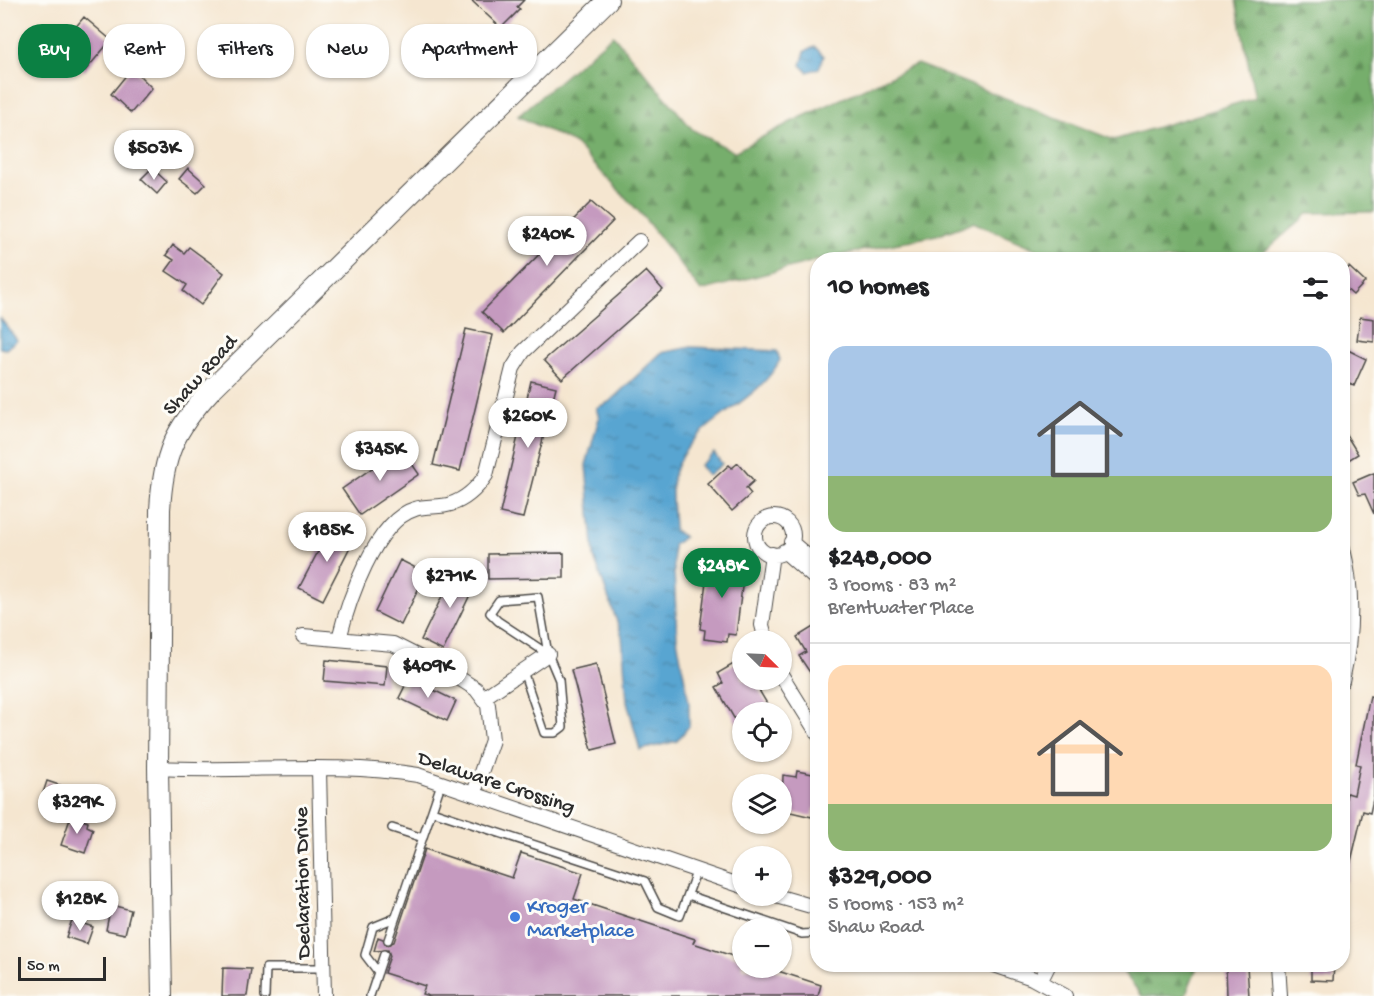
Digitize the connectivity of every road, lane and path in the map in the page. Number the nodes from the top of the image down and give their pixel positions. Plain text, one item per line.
1 (608, 0) edge
2 (639, 241) dead end
3 (783, 549) junction
4 (810, 561) edge
5 (810, 573) edge
6 (1350, 584) edge
7 (1350, 628) edge
8 (763, 630) edge
9 (303, 636) dead end
10 (339, 639) junction
11 (549, 654) junction
12 (523, 671) junction
13 (791, 690) edge
14 (483, 698) junction
15 (810, 721) edge
16 (158, 768) junction
17 (319, 769) junction
18 (442, 781) junction
19 (474, 793) junction
20 (432, 811) junction
21 (392, 828) dead end
22 (423, 838) junction
23 (696, 872) junction
24 (732, 883) edge
25 (688, 895) junction
26 (792, 901) edge
27 (810, 906) edge
28 (395, 918) junction
29 (810, 934) edge
30 (388, 940) dead end
31 (384, 954) dead end
32 (324, 968) junction
33 (378, 972) junction
34 (1013, 972) edge
35 (1045, 972) edge
36 (1278, 972) edge
37 (1040, 982) junction
38 (162, 996) edge
39 (265, 996) edge
40 (324, 996) edge
41 (370, 996) edge
42 (1065, 996) edge
43 (1280, 996) edge

1 - 16 main road, Shaw Road
2 - 10 street
3 - 4 street
3 - 5 street
3 - 8 street
6 - 7 street
9 - 10 street
10 - 14 street
11 - 11 lane
11 - 12 street
11 - 12 lane
12 - 14 street
13 - 15 street
14 - 19 street
16 - 17 street, Delaware Crossing
16 - 38 main road, Shaw Road
17 - 18 street, Delaware Crossing
17 - 32 street, Declaration Drive
18 - 19 street, Delaware Crossing
18 - 20 lane
19 - 23 street, Delaware Crossing
20 - 22 lane
20 - 25 lane
21 - 22 lane
22 - 28 lane
23 - 24 street, Delaware Crossing
23 - 25 lane
25 - 29 lane
26 - 27 street
28 - 30 lane
28 - 33 lane
31 - 33 lane
32 - 39 lane
32 - 40 street, Declaration Drive
33 - 41 lane
34 - 37 street
35 - 37 street
36 - 43 street
37 - 42 street

